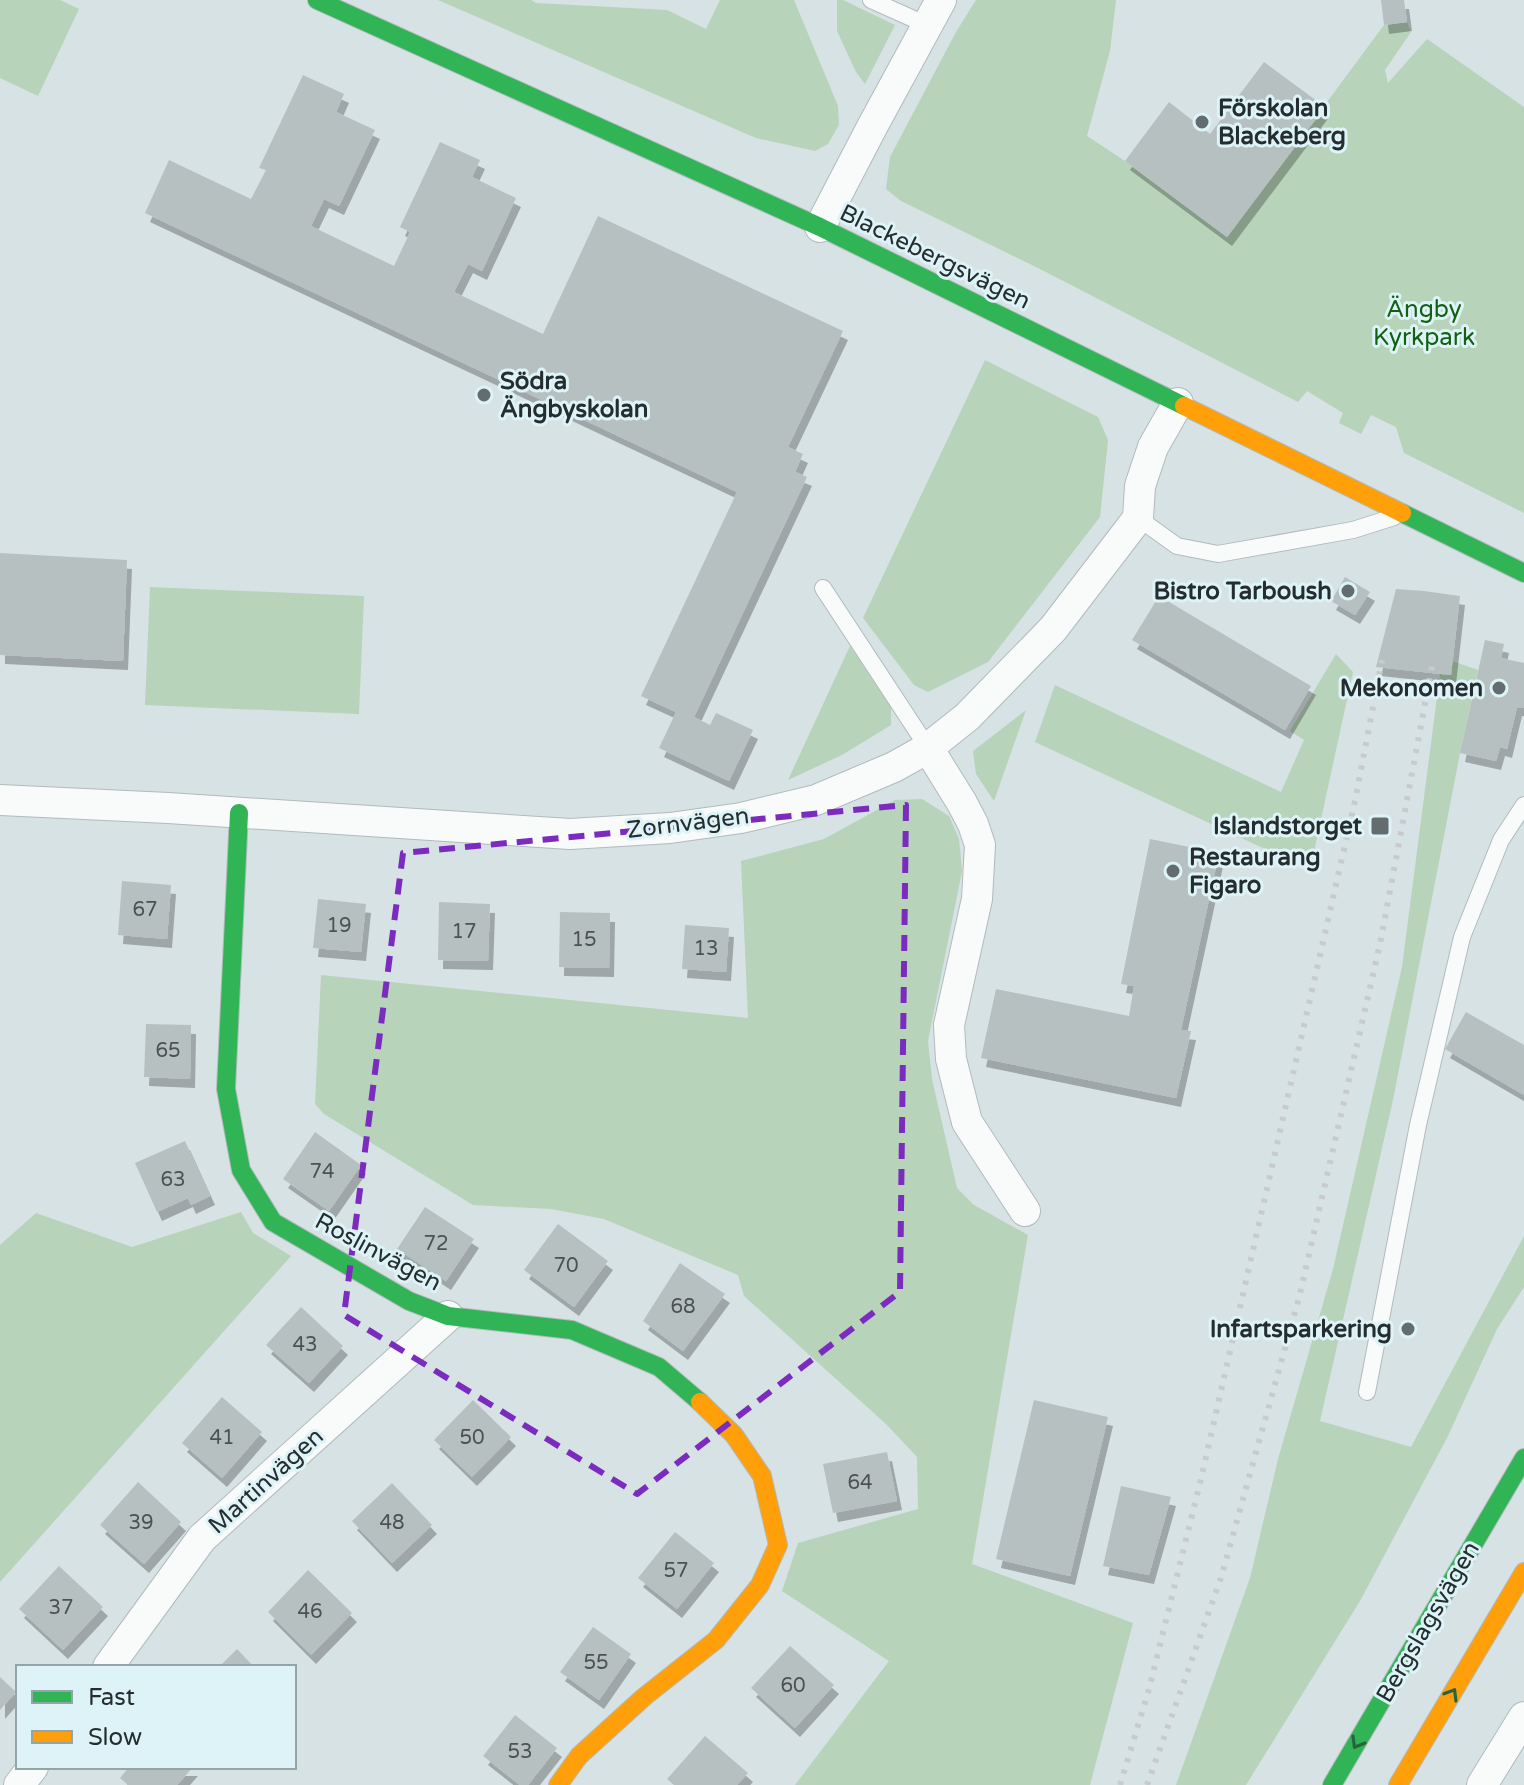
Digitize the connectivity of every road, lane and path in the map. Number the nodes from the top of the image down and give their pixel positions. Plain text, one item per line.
1 (317, 0) edge
2 (871, 0) edge
3 (934, 13) edge
4 (820, 227) junction
5 (1178, 403) junction
6 (1403, 513) junction
7 (1138, 518) junction
8 (1524, 573) edge
9 (823, 588) dead end
10 (928, 748) junction
11 (0, 800) edge
12 (1524, 805) edge
13 (239, 813) junction
14 (1025, 1211) dead end
15 (448, 1316) junction
16 (1367, 1392) dead end
17 (1524, 1458) edge
18 (1524, 1572) edge
19 (109, 1665) edge
20 (1524, 1717) edge
21 (31, 1769) edge
22 (19, 1785) edge
23 (558, 1785) edge
24 (1332, 1785) edge
25 (1398, 1785) edge
26 (1482, 1785) edge

1 - 4 street, Blackebergsvägen
2 - 3 lane
3 - 4 street
4 - 5 street, Blackebergsvägen
5 - 6 street, Blackebergsvägen
5 - 7 street
6 - 7 lane
6 - 8 street, Blackebergsvägen
7 - 10 street, Zornvägen
9 - 10 lane
10 - 13 street, Zornvägen
10 - 14 street
11 - 13 street, Zornvägen
12 - 16 lane
13 - 15 street, Roslinvägen
15 - 19 street, Martinvägen
15 - 23 street, Roslinvägen
17 -> 24 street, Bergslagsvägen
25 -> 18 street
20 - 26 street
21 - 22 street

